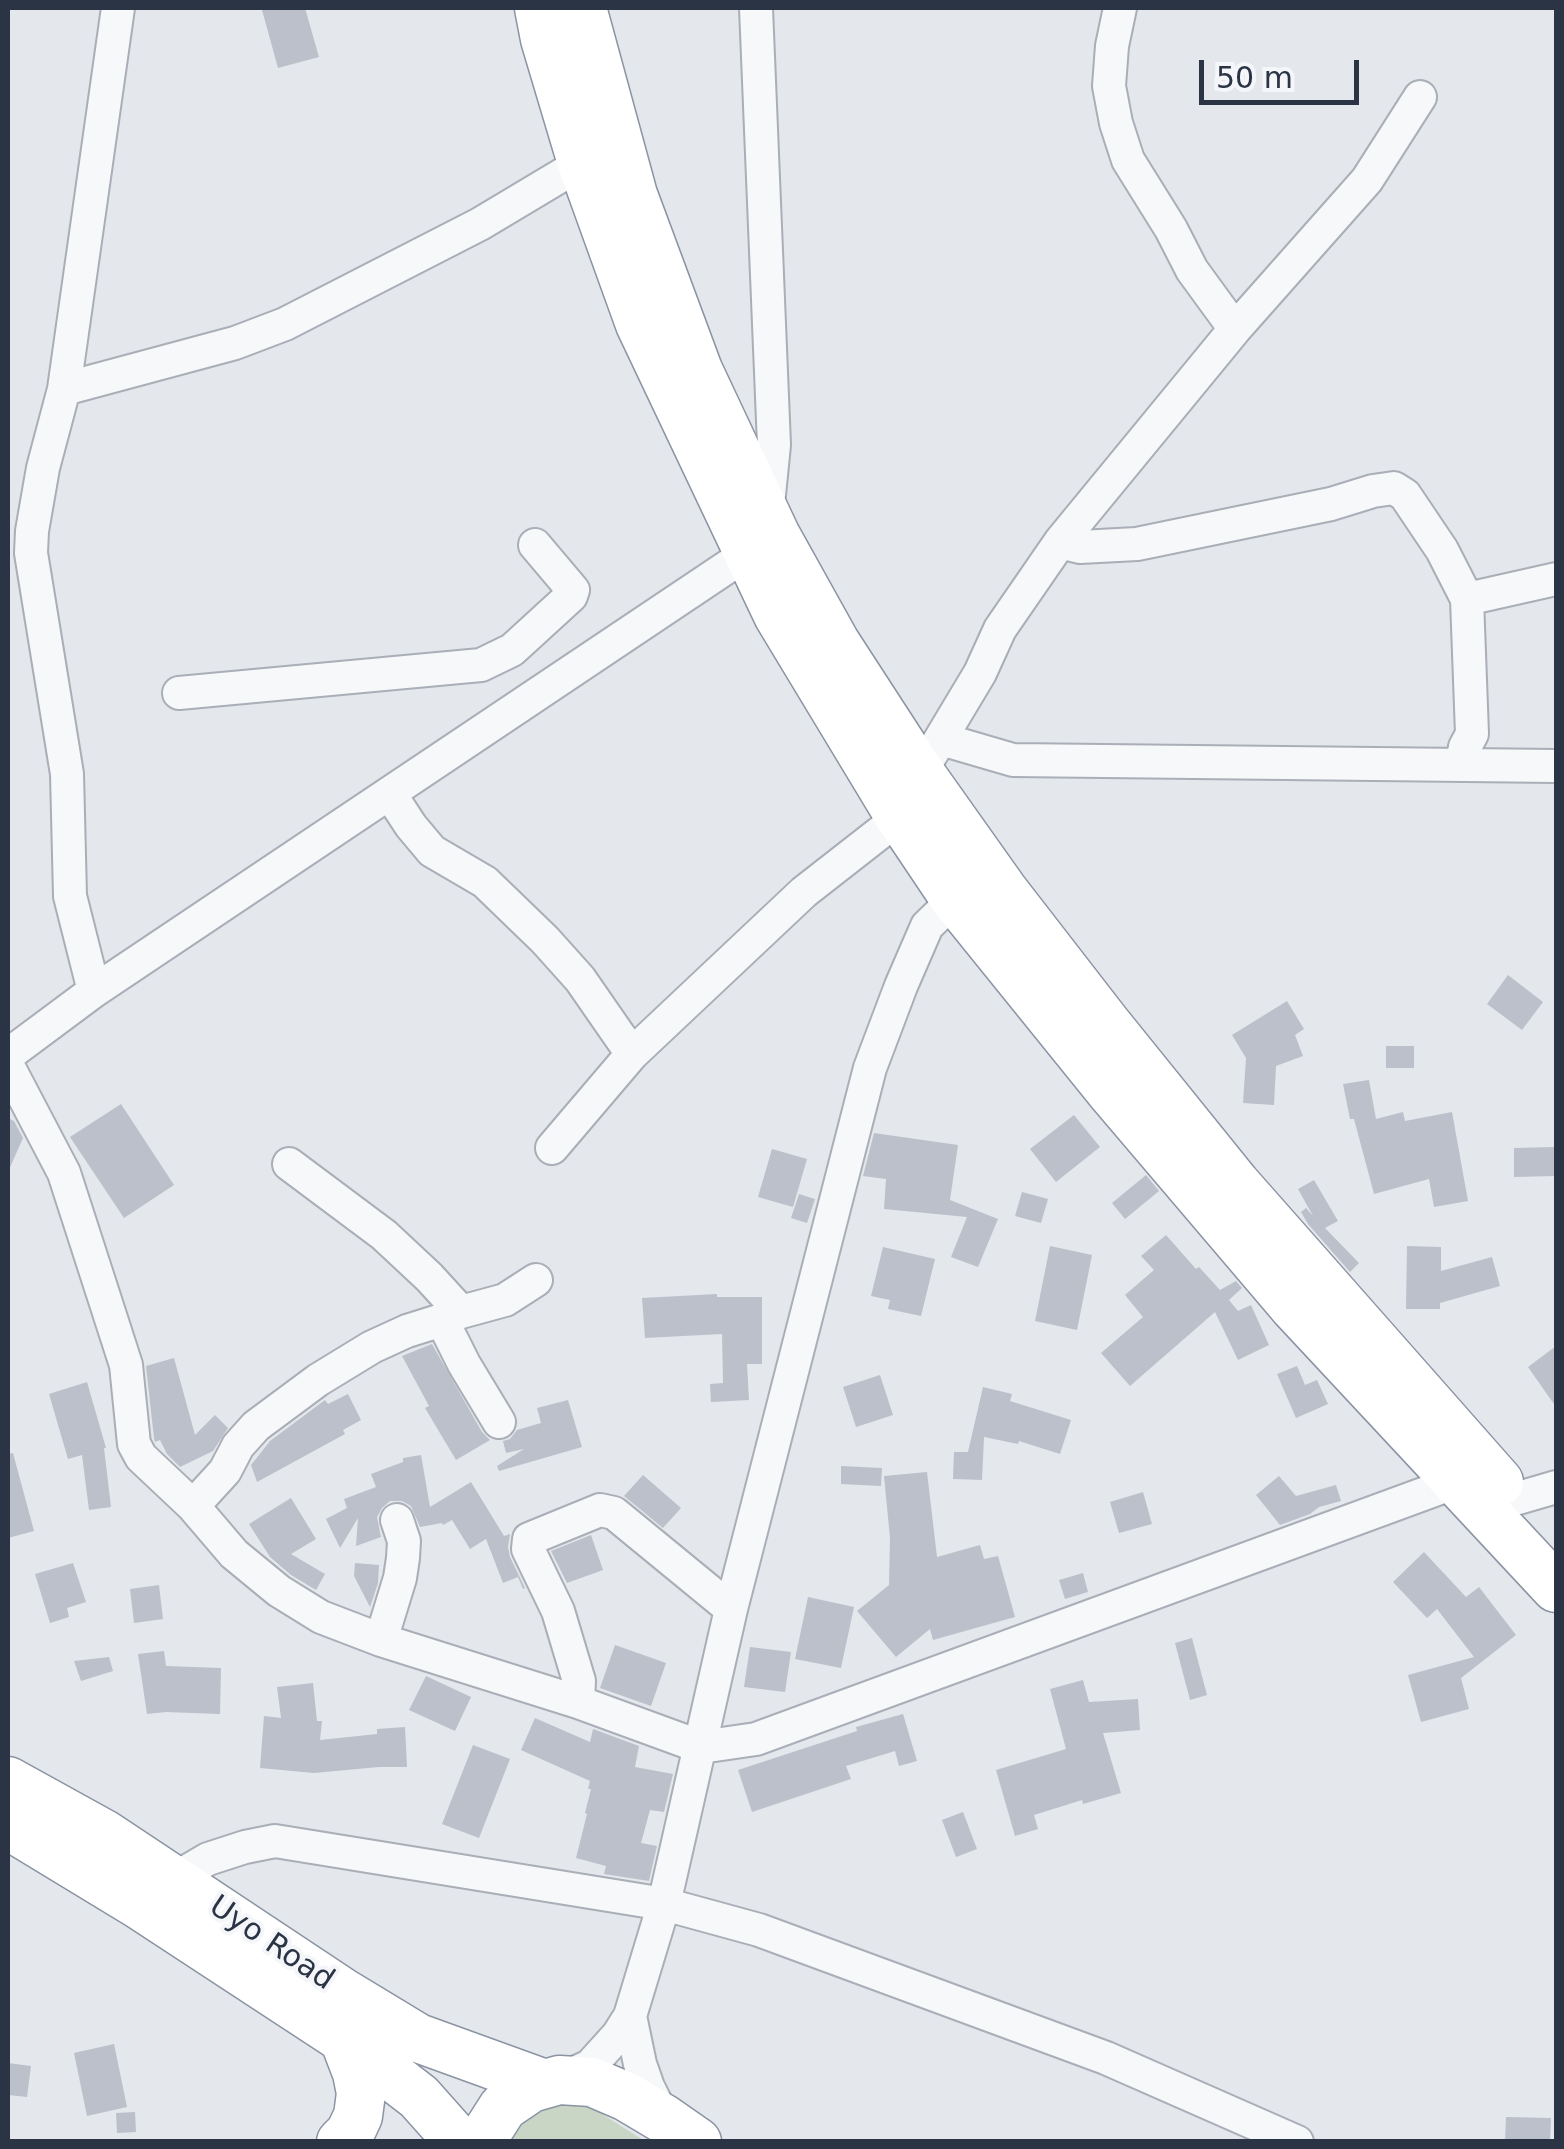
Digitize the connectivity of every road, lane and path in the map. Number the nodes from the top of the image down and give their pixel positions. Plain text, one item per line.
1 (118, 8) edge
2 (539, 8) edge
3 (582, 8) edge
4 (756, 8) edge
5 (1120, 8) edge
6 (1420, 98) dead end
7 (582, 163) junction
8 (1235, 329) junction
9 (64, 389) junction
10 (758, 534) junction
11 (1060, 542) junction
12 (535, 545) dead end
13 (1556, 579) edge
14 (1466, 599) junction
15 (541, 624) junction
16 (578, 666) junction
17 (179, 692) dead end
18 (930, 756) junction
19 (1462, 765) junction
20 (1556, 766) edge
21 (390, 794) junction
22 (900, 816) junction
23 (955, 899) junction
24 (94, 991) junction
25 (632, 1054) junction
26 (8, 1056) edge
27 (8, 1066) edge
28 (552, 1148) dead end
29 (289, 1164) dead end
30 (536, 1280) dead end
31 (451, 1316) junction
32 (499, 1422) dead end
33 (1456, 1482) junction
34 (1536, 1493) edge
35 (193, 1506) junction
36 (397, 1520) dead end
37 (1556, 1542) edge
38 (1556, 1588) edge
39 (731, 1609) junction
40 (381, 1640) junction
41 (578, 1702) junction
42 (701, 1747) junction
43 (8, 1781) edge
44 (8, 1825) edge
45 (174, 1880) junction
46 (664, 1904) junction
47 (630, 2016) junction
48 (344, 2039) junction
49 (552, 2082) junction
50 (681, 2130) edge
51 (342, 2142) edge
52 (459, 2142) edge
53 (484, 2142) edge
54 (1296, 2142) edge

1 - 9 street
2 - 7 highway
3 - 10 highway
4 - 10 street
5 - 8 street
6 - 8 street
7 - 9 street
7 - 10 highway
8 - 11 street
9 - 24 street
10 - 16 street
10 - 18 highway
10 - 22 highway
11 - 14 street
11 - 18 street
12 - 15 street
13 - 14 street
14 - 19 street
15 - 16 street
15 - 17 street
16 - 21 street
18 - 19 street
18 - 34 highway
19 - 20 street
21 - 24 street
21 - 25 street
22 - 23 highway
22 - 25 street
23 - 33 highway
23 - 39 street
24 - 26 street
25 - 28 street
27 - 35 street
29 - 31 street
30 - 31 street
31 - 32 street
31 - 35 street
33 - 38 highway
33 - 42 street
34 - 37 highway
35 - 40 street
36 - 40 street
39 - 41 street
39 - 42 street
40 - 41 street
41 - 42 street
42 - 46 street
43 - 45 highway, Uyo Road
44 - 48 highway, Uyo Road
45 - 46 street
45 - 49 highway, Uyo Road
46 - 47 street
46 - 54 street
47 - 49 street
47 - 50 street
48 - 51 highway
48 - 52 highway, Uyo Road
49 - 50 highway, Uyo Road
49 - 53 highway

